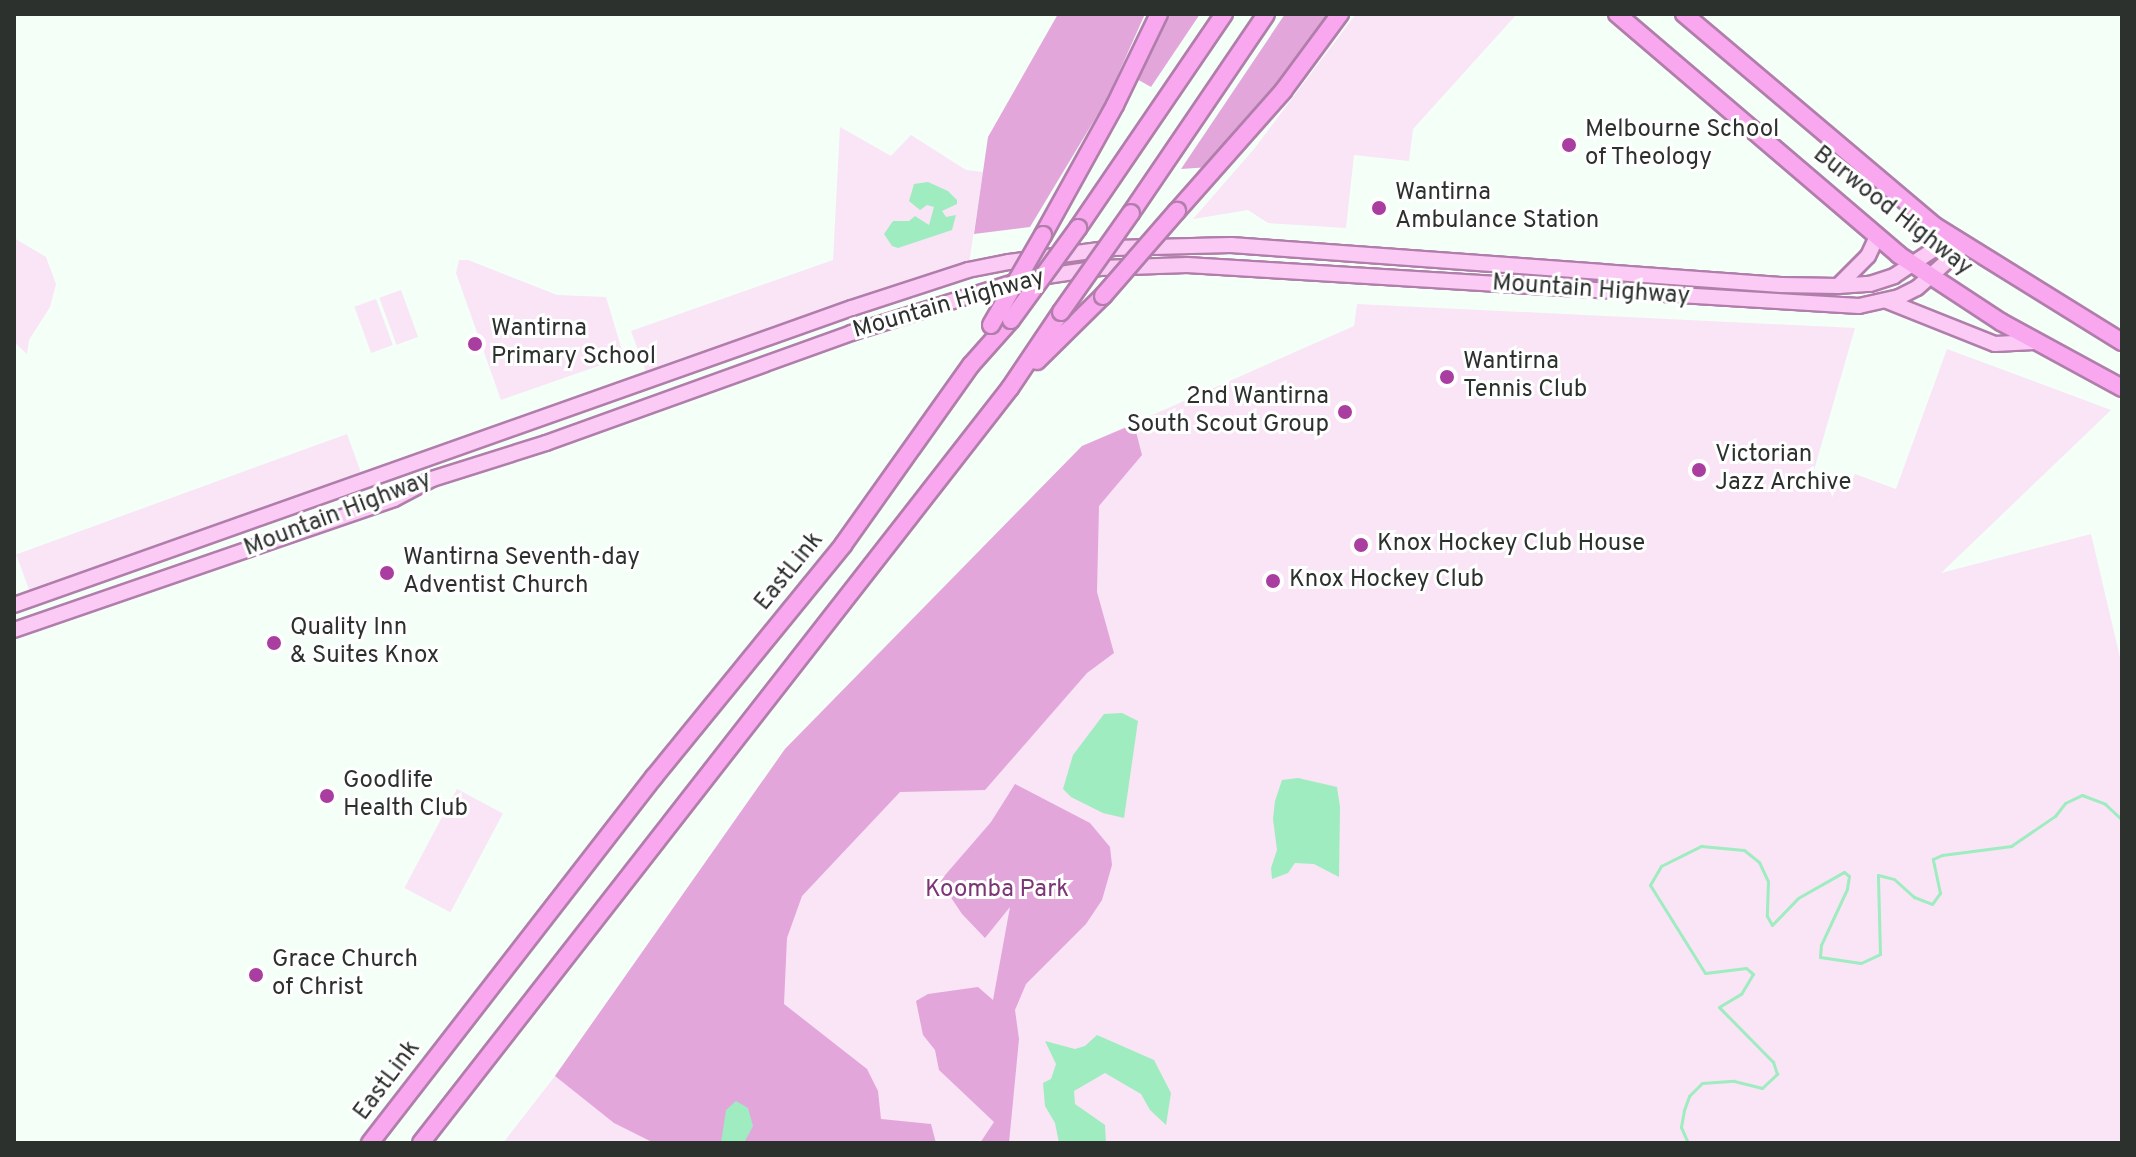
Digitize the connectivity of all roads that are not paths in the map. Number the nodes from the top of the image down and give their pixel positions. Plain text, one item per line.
1 (1159, 14) edge
2 (1224, 14) edge
3 (1266, 14) edge
4 (1340, 14) edge
5 (1617, 14) edge
6 (1684, 14) edge
7 (1877, 237) junction
8 (1958, 242) junction
9 (1913, 264) junction
10 (1635, 273) junction
11 (1932, 278) junction
12 (1838, 286) junction
13 (1633, 294) junction
14 (1887, 301) junction
15 (852, 308) junction
16 (851, 333) junction
17 (2034, 342) junction
18 (2122, 342) edge
19 (971, 365) junction
20 (662, 376) junction
21 (1010, 388) junction
22 (2122, 388) edge
23 (671, 398) junction
24 (291, 507) junction
25 (299, 531) junction
26 (148, 557) junction
27 (156, 581) junction
28 (14, 605) edge
29 (14, 630) edge
30 (370, 1143) edge
31 (421, 1143) edge

1 - 19 highway, bridge
2 - 19 highway, EastLink, bridge
3 - 21 highway, bridge
4 - 21 highway, bridge
5 - 7 highway, Burwood Highway
6 - 8 highway, Burwood Highway
7 - 9 highway, Burwood Highway
7 - 12 main road
8 - 9 main road, Mountain Highway
8 - 11 main road, Mountain Highway
8 - 18 highway, Burwood Highway
9 - 11 highway, Burwood Highway
9 - 12 main road, Mountain Highway
10 - 12 main road, Mountain Highway
10 - 13 main road
10 - 15 main road, Mountain Highway
11 - 14 main road, Mountain Highway
11 - 17 highway, Burwood Highway
13 - 14 main road, Mountain Highway
13 - 16 main road, Mountain Highway
14 - 17 main road
15 - 16 main road
15 - 20 main road, Mountain Highway
16 - 23 main road, Mountain Highway
17 - 22 highway, Burwood Highway
19 - 30 highway, EastLink
20 - 23 main road
20 - 24 main road, Mountain Highway
21 - 31 highway
23 - 25 main road, Mountain Highway
24 - 25 main road
24 - 26 main road, Mountain Highway
25 - 27 main road, Mountain Highway
26 - 27 main road
26 - 28 main road, Mountain Highway
27 - 29 main road, Mountain Highway

